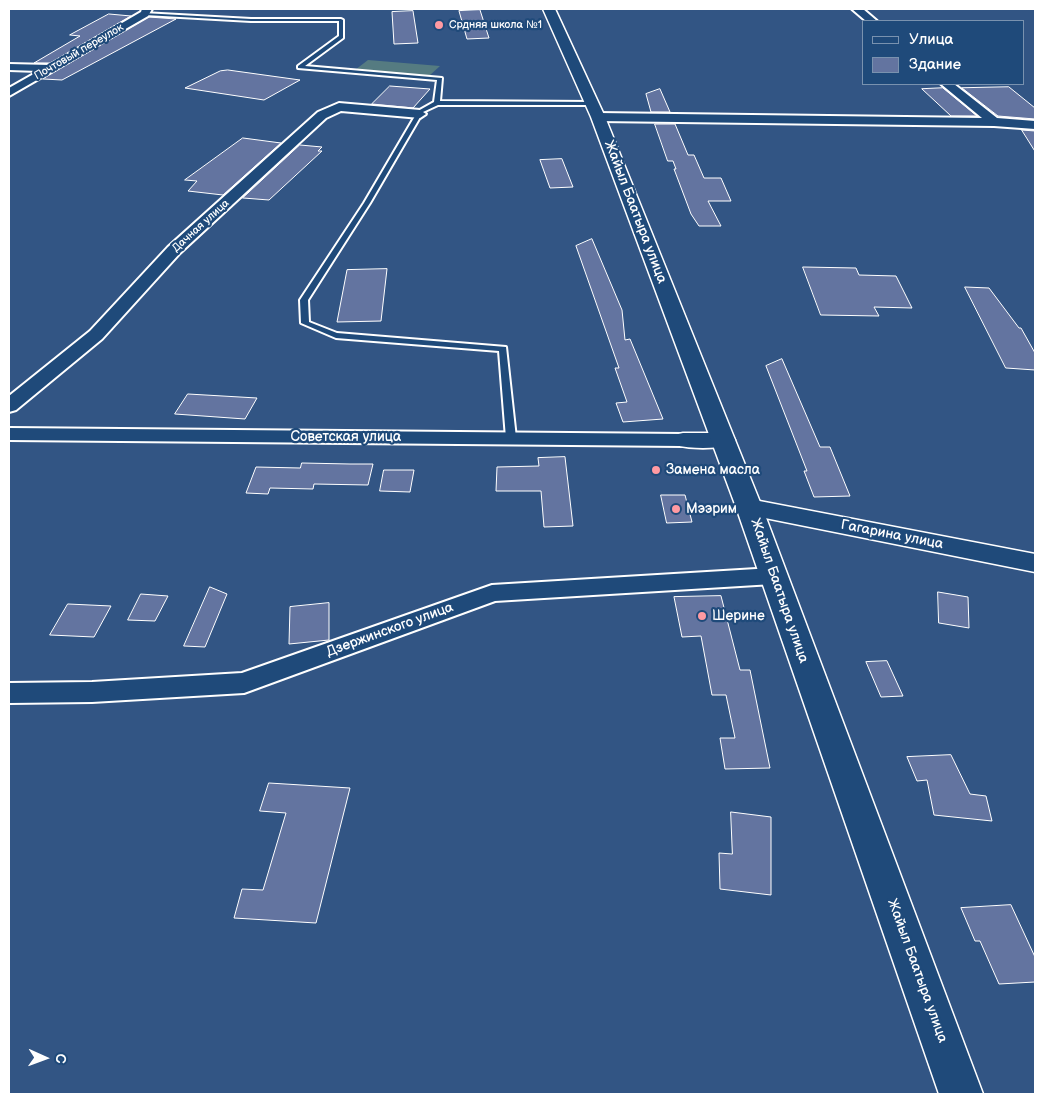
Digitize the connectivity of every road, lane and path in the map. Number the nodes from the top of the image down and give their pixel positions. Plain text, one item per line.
1 (549, 9) edge
2 (857, 9) edge
3 (146, 11) edge
4 (871, 20) edge
5 (9, 67) edge
6 (53, 68) junction
7 (948, 85) edge
8 (9, 93) edge
9 (437, 102) junction
10 (595, 110) junction
11 (420, 114) junction
12 (994, 122) junction
13 (1035, 125) edge
14 (9, 406) edge
15 (9, 434) edge
16 (511, 438) junction
17 (683, 440) joint
18 (723, 440) junction
19 (749, 507) junction
20 (1035, 563) edge
21 (773, 576) junction
22 (9, 692) edge
23 (961, 1094) edge

1 - 10 main road, Жайыл Баатыра улица
2 - 4 street
3 - 6 street, Почтовый переулок
3 - 9 lane
5 - 6 street
6 - 8 street, Почтовый переулок
7 - 12 street
9 - 10 lane
9 - 11 lane
10 - 12 street
10 - 18 main road, Жайыл Баатыра улица
11 - 14 street, Дачная улица
11 - 16 lane
12 - 13 street
15 - 16 street, Советская улица
16 - 17 street, Советская улица
17 - 18 main road
18 - 19 main road, Жайыл Баатыра улица
19 - 20 main road, Гагарина улица
19 - 21 main road, Жайыл Баатыра улица
21 - 22 street, Дзержинского улица
21 - 23 main road, Жайыл Баатыра улица

